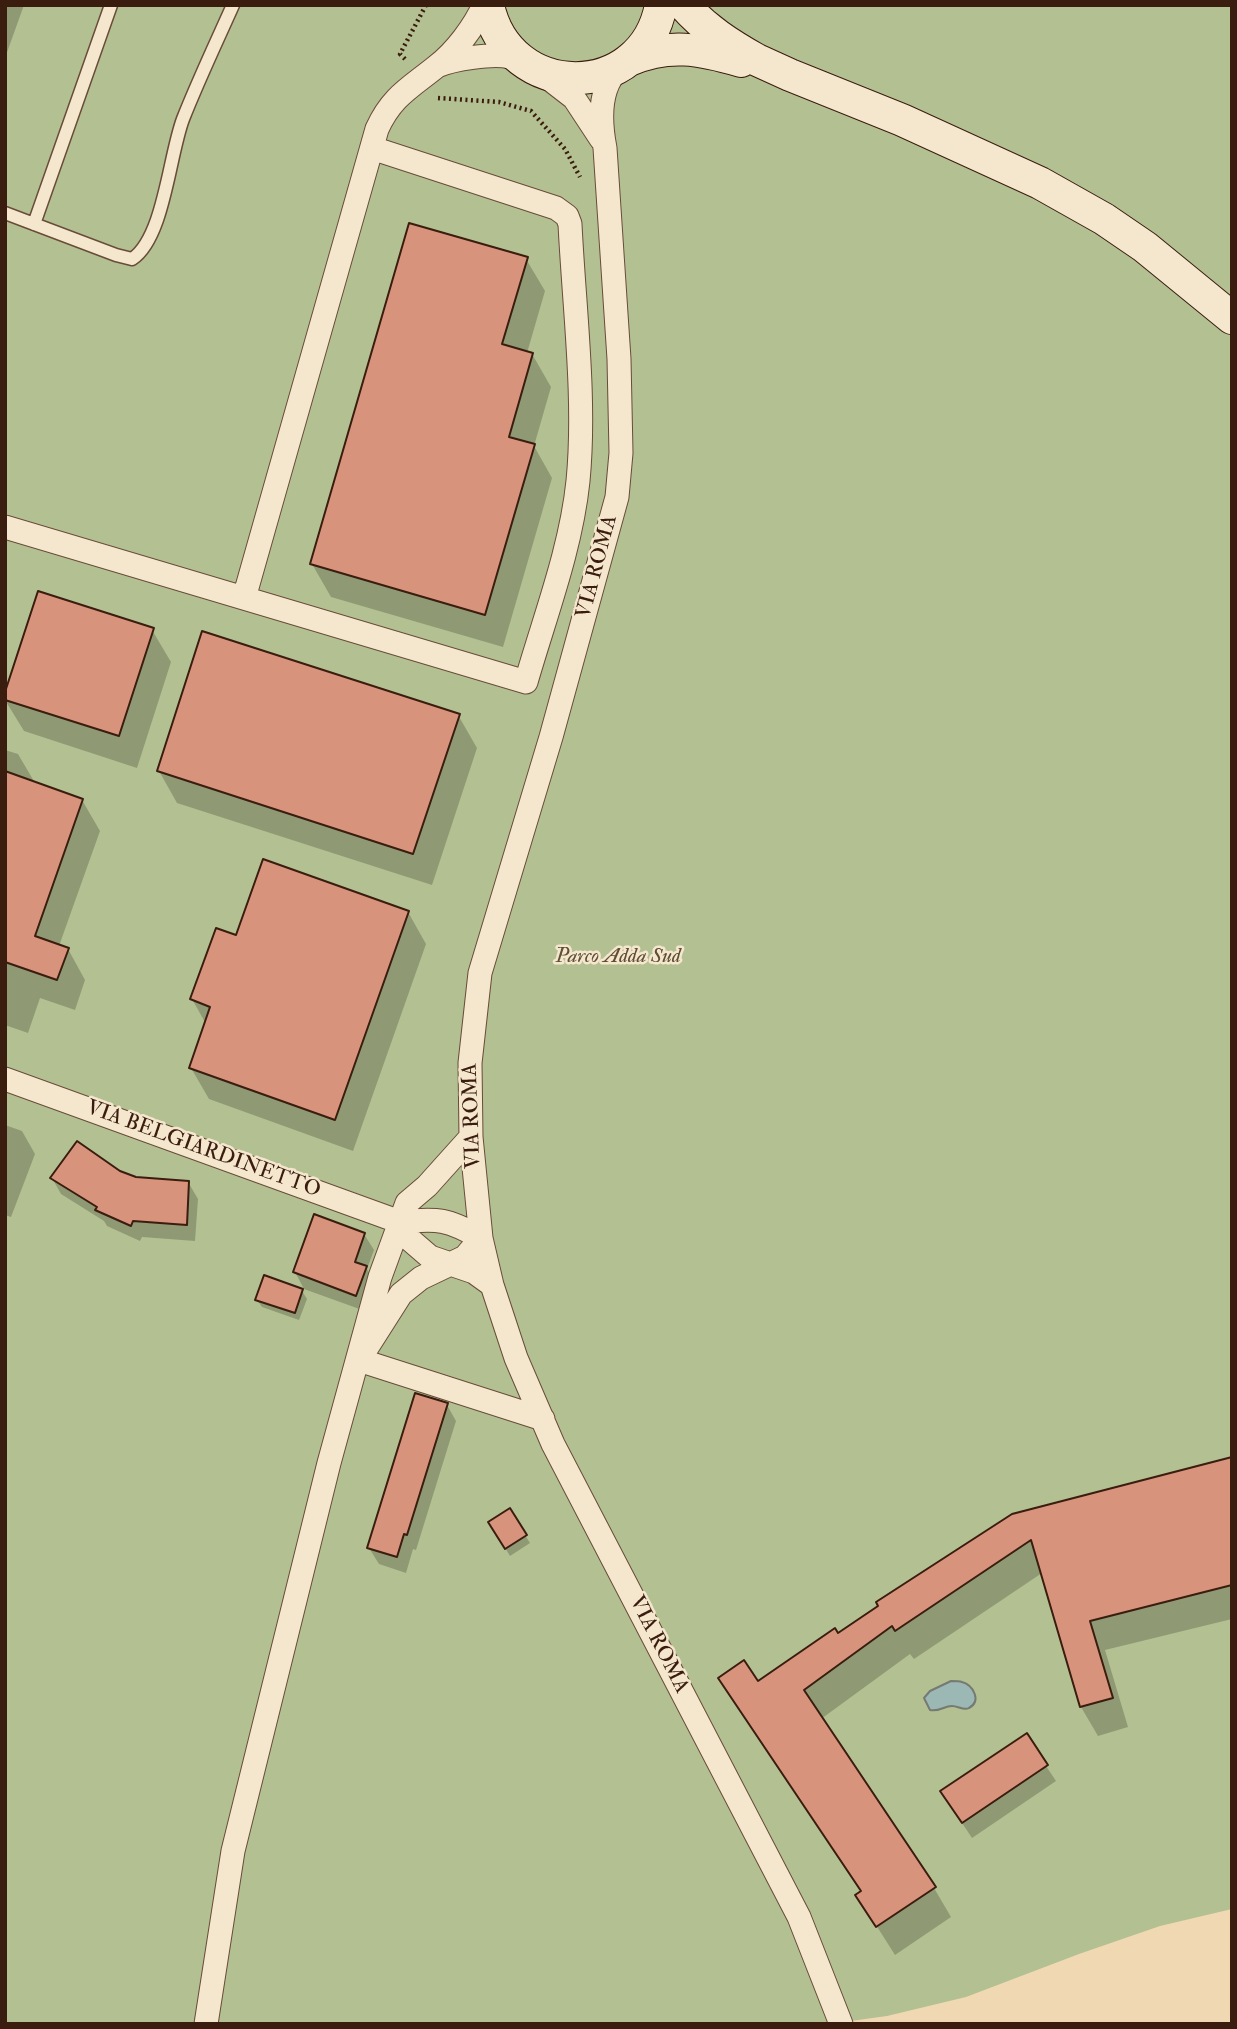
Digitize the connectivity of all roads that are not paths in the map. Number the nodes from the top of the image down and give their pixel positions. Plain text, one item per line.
1 (111, 5) edge
2 (233, 5) edge
3 (486, 5) edge
4 (661, 5) edge
5 (684, 5) edge
6 (623, 65) junction
7 (437, 66) junction
8 (534, 69) junction
9 (790, 75) junction
10 (372, 148) junction
11 (606, 148) junction
12 (5, 213) edge
13 (34, 224) junction
14 (1232, 318) edge
15 (5, 527) edge
16 (244, 598) junction
17 (5, 1079) edge
18 (471, 1137) junction
19 (400, 1222) junction
20 (481, 1238) junction
21 (449, 1265) junction
22 (492, 1285) junction
23 (359, 1360) junction
24 (543, 1419) junction
25 (206, 2024) edge
26 (841, 2024) edge

1 - 13 lane
2 - 13 lane
3 - 7 street
3 - 8 street
4 - 6 street
5 - 9 street
6 - 8 street
6 - 9 street
6 - 11 street, VIA ROMA
7 - 8 street
7 - 10 street
8 - 11 street, VIA ROMA
9 - 14 street
10 - 16 street
10 - 16 street
11 - 18 street, VIA ROMA
12 - 13 lane
15 - 16 street
17 - 19 street, VIA BELGIARDINETTO
18 - 19 street
18 - 20 street, VIA ROMA
19 - 20 street
19 - 21 street
19 - 23 street
20 - 21 street
20 - 22 street, VIA ROMA
21 - 22 street
21 - 23 street
22 - 24 street, VIA ROMA
23 - 24 street
23 - 25 street
24 - 26 street, VIA ROMA

